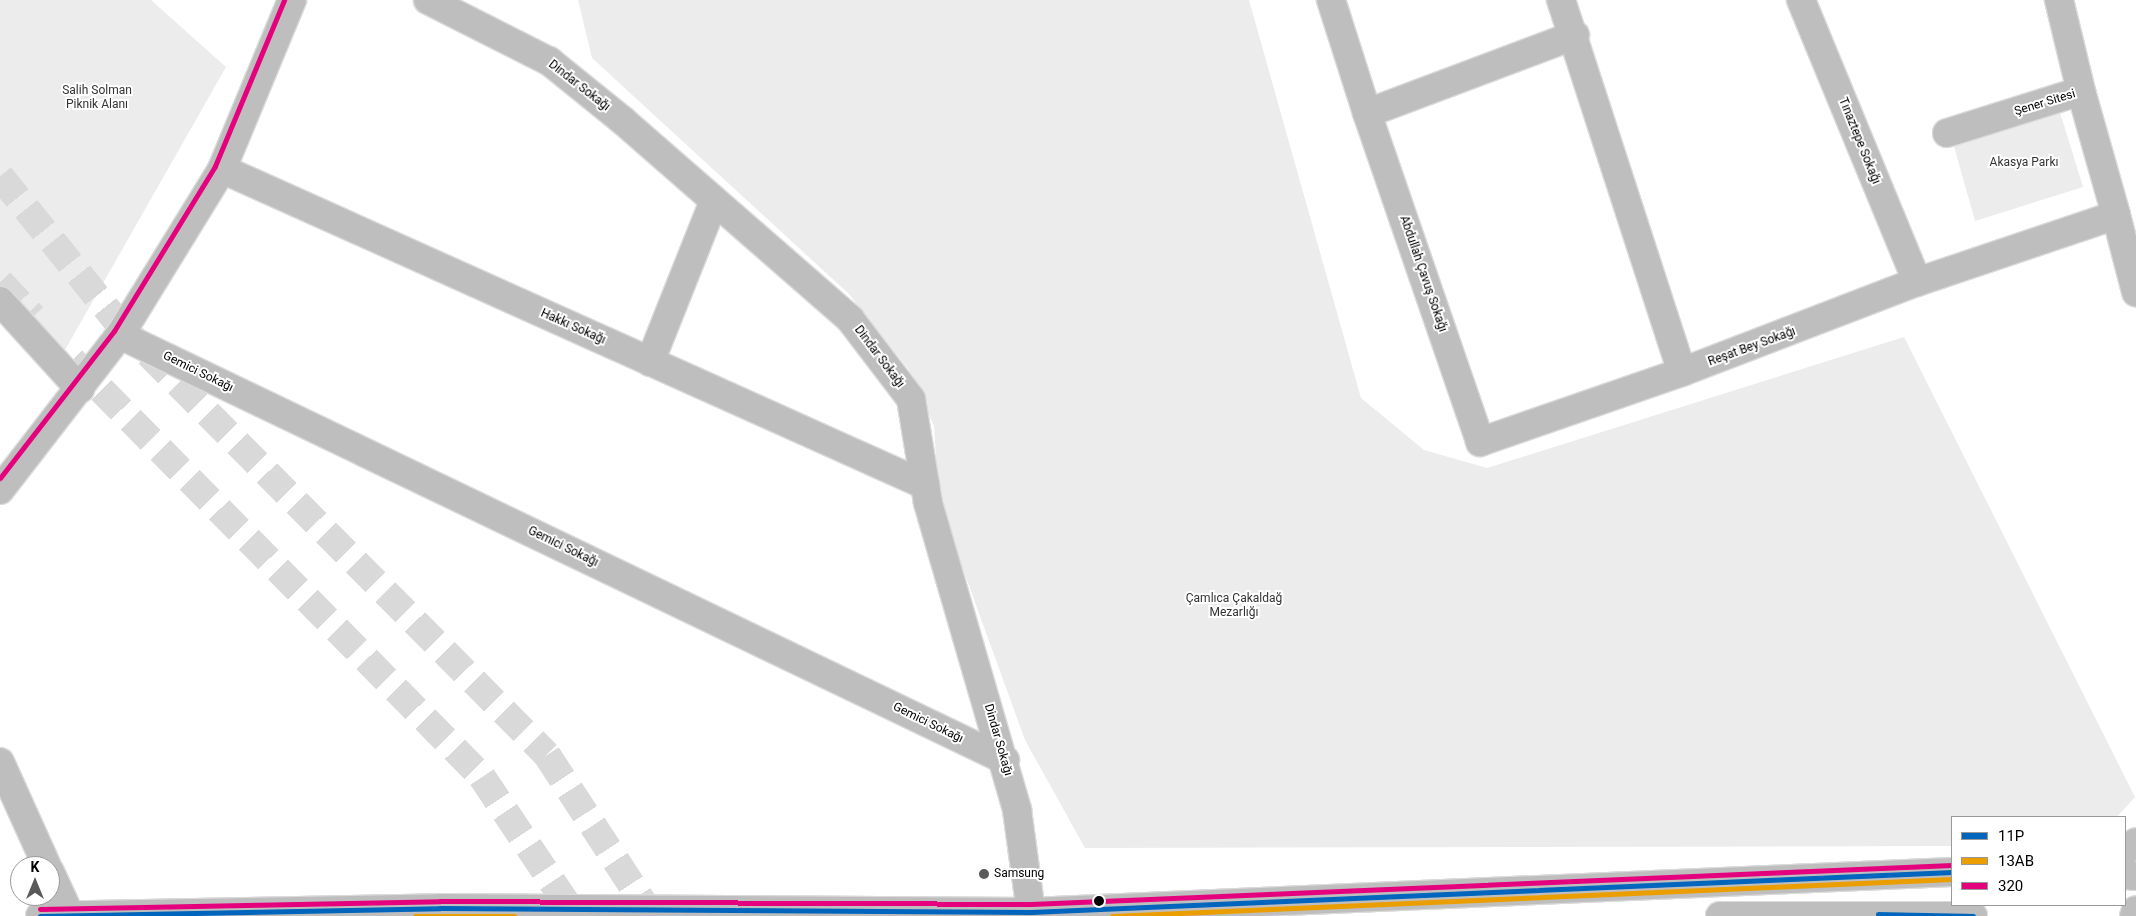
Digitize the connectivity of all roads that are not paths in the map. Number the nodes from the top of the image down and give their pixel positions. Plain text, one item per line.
1 (292, 0) edge
2 (428, 0) edge
3 (1331, 0) edge
4 (1561, 0) edge
5 (1801, 0) edge
6 (2059, 0) edge
7 (1575, 35) junction
8 (2082, 91) junction
9 (1368, 114) junction
10 (1947, 133) dead end
11 (222, 169) junction
12 (713, 204) junction
13 (2116, 215) junction
14 (1917, 282) junction
15 (2134, 282) edge
16 (1, 302) edge
17 (120, 335) junction
18 (650, 362) junction
19 (1682, 372) junction
20 (80, 388) junction
21 (925, 486) junction
22 (0, 490) edge
23 (1005, 760) junction
24 (0, 762) edge
25 (2136, 842) edge
26 (2126, 850) edge
27 (42, 856) edge
28 (1951, 872) edge
29 (60, 894) edge
30 (2136, 910) edge
31 (1031, 912) junction
32 (69, 913) junction
33 (1909, 915) edge
34 (40, 916) edge
35 (1720, 916) edge
36 (1973, 916) edge
37 (2134, 916) edge

1 - 11 street
2 - 12 street, Dindar Sokağı
3 - 9 street
4 - 7 street
5 - 14 street, Tınaztepe Sokağı
6 - 8 street, Şener Sitesi
7 - 9 street
7 - 19 street
8 - 10 street, Şener Sitesi
8 - 13 street
9 - 19 street, Abdullah Çavuş Sokağı
11 - 17 street
11 - 18 street, Hakkı Sokağı
12 - 18 street
12 - 21 street, Dindar Sokağı
13 - 14 street, Reşat Bey Sokağı
13 - 15 street
14 - 19 street, Reşat Bey Sokağı
16 - 20 street
17 - 20 street
17 - 23 street, Gemici Sokağı
18 - 21 street, Hakkı Sokağı
20 - 22 street
21 - 23 street, Dindar Sokağı
23 - 31 street, Dindar Sokağı
24 - 27 street
25 - 26 street
28 - 31 street
29 - 32 street
30 - 37 street
31 - 32 street
32 - 34 street
33 - 35 street
33 - 36 street

